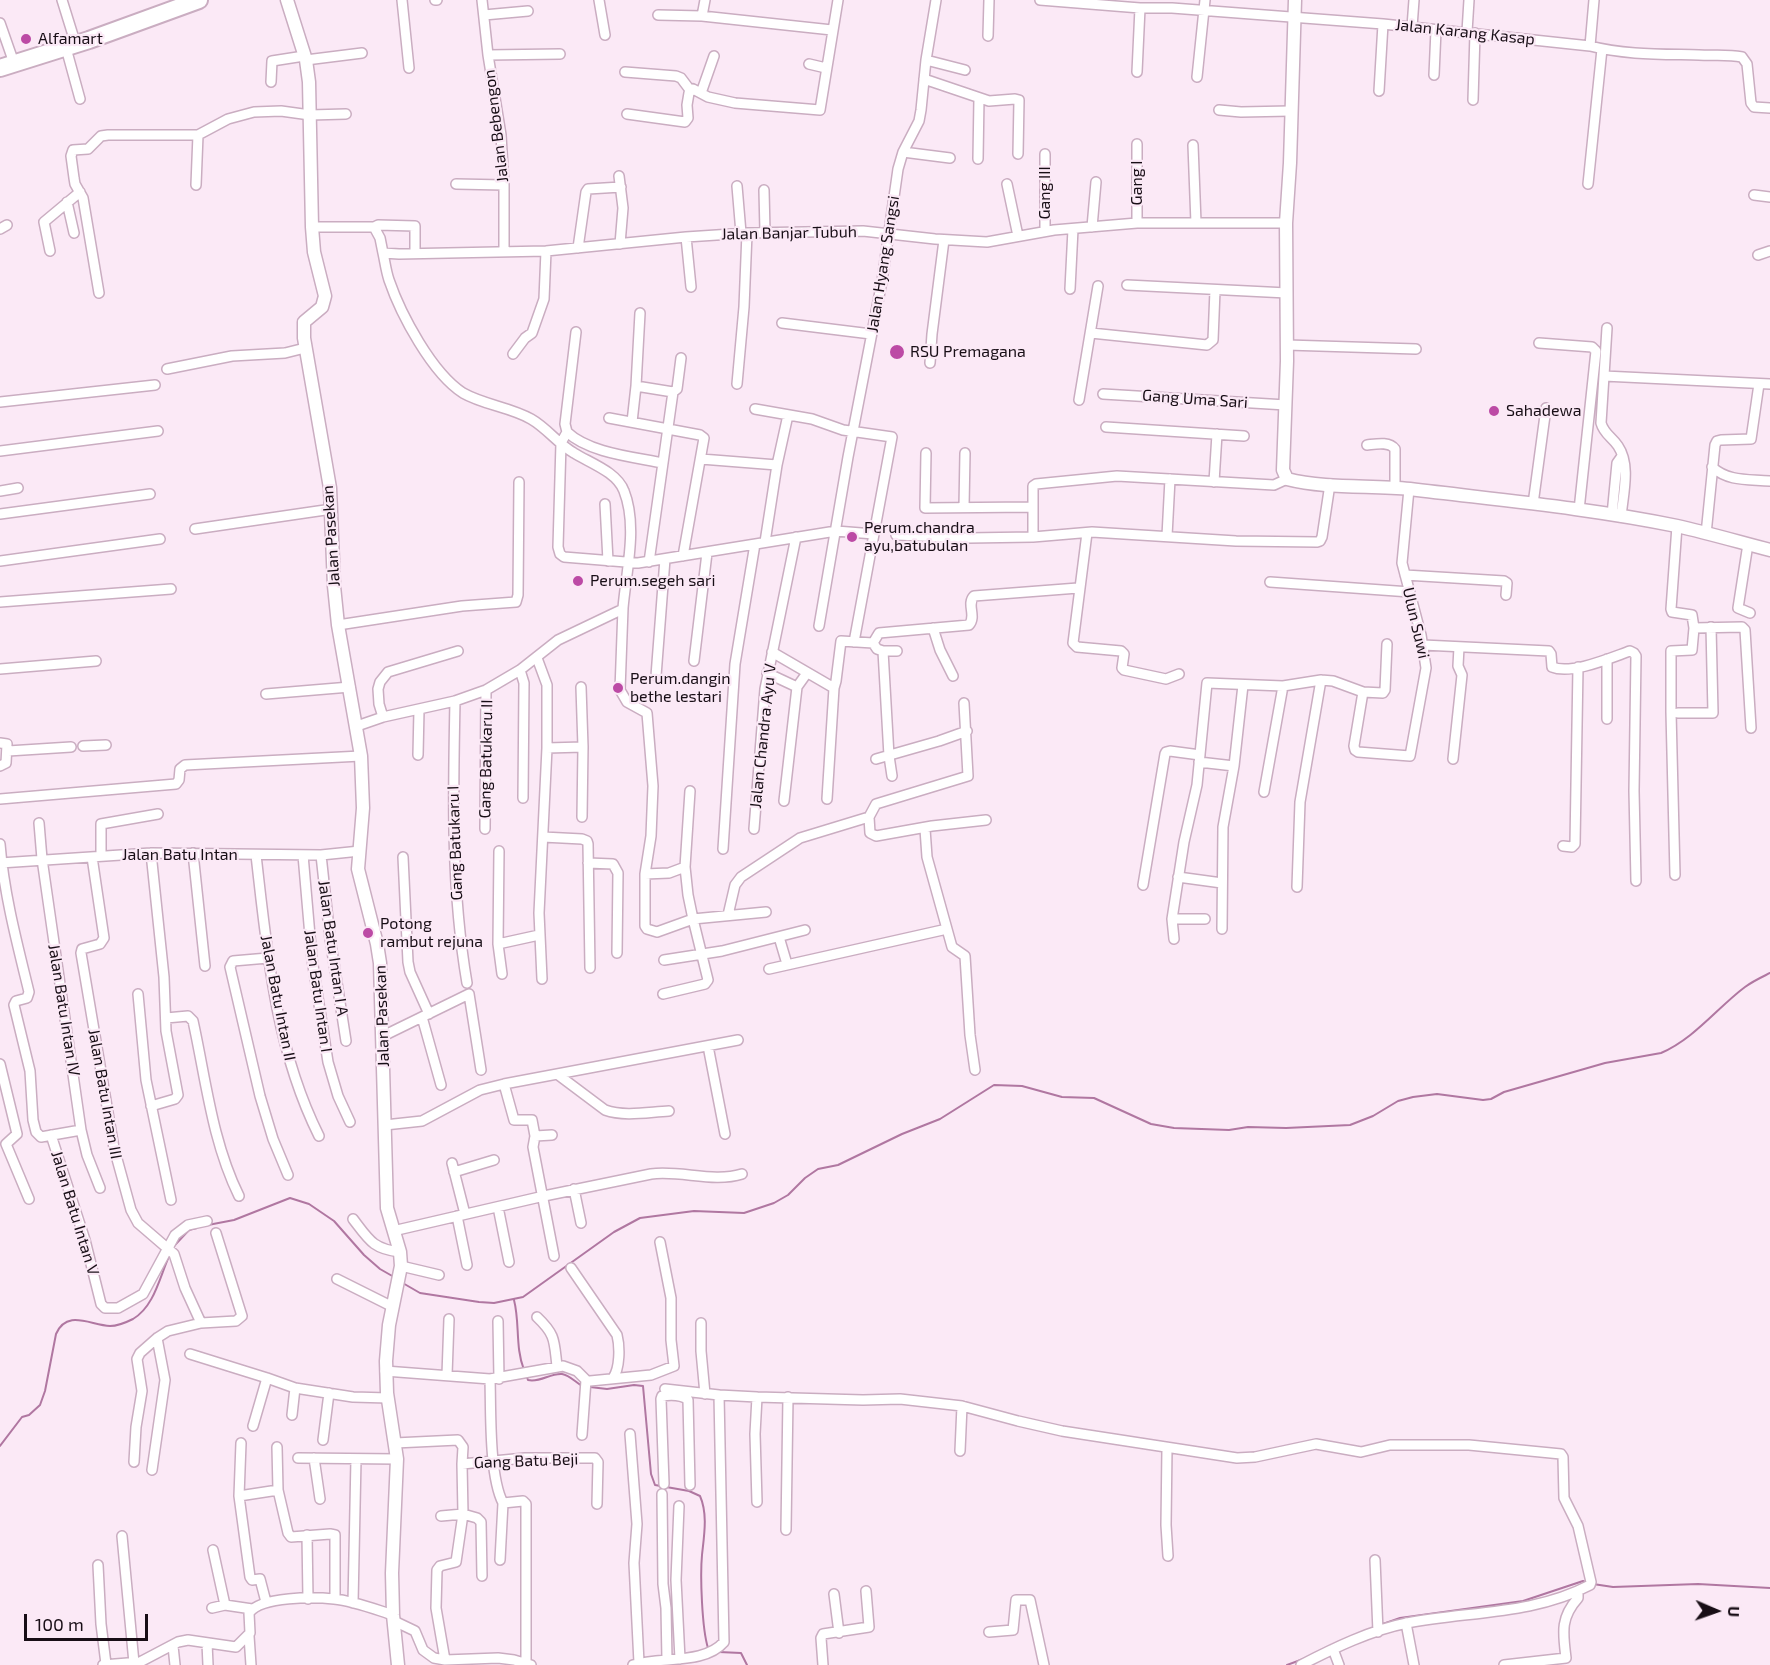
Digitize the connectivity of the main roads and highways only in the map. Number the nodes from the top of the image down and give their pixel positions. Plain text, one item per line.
1 (195, 1) edge
2 (7, 65) edge

1 - 2 highway

